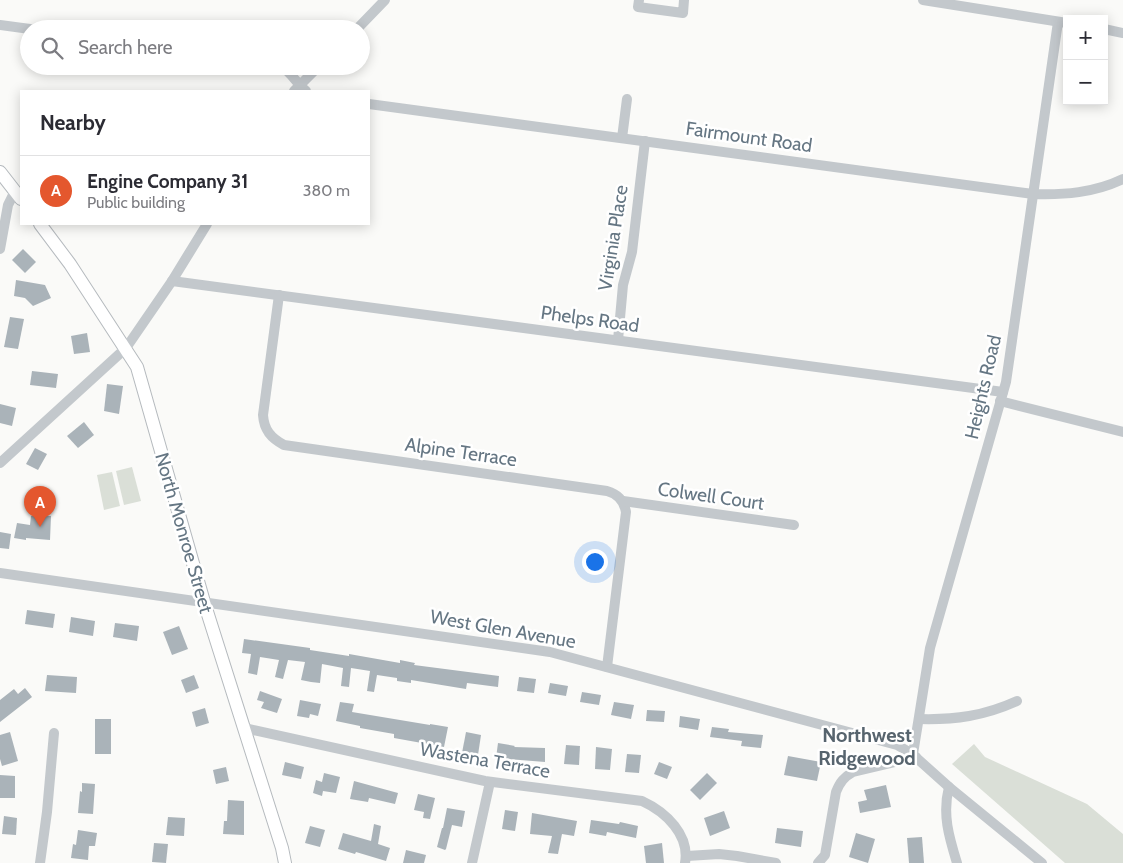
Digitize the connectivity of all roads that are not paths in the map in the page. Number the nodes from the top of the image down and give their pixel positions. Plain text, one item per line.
1 (385, 0) edge
2 (640, 0) edge
3 (684, 0) edge
4 (923, 0) edge
5 (366, 20) edge
6 (1062, 23) edge
7 (0, 24) edge
8 (20, 27) edge
9 (1108, 31) edge
10 (1123, 33) edge
11 (292, 75) edge
12 (312, 75) edge
13 (300, 89) edge
14 (628, 99) dead end
15 (370, 104) edge
16 (622, 138) junction
17 (645, 141) junction
18 (0, 172) edge
19 (1123, 179) edge
20 (1033, 194) junction
21 (18, 195) edge
22 (41, 225) edge
23 (206, 225) edge
24 (0, 249) edge
25 (172, 281) junction
26 (279, 295) junction
27 (618, 340) junction
28 (126, 348) junction
29 (1002, 397) junction
30 (1123, 432) edge
31 (0, 463) edge
32 (623, 502) junction
33 (794, 525) dead end
34 (0, 573) edge
35 (204, 602) junction
36 (607, 667) junction
37 (1017, 701) dead end
38 (919, 719) junction
39 (244, 728) junction
40 (54, 733) dead end
41 (914, 756) junction
42 (490, 782) junction
43 (949, 787) junction
44 (686, 859) edge
45 (40, 863) edge
46 (285, 863) edge
47 (472, 863) edge
48 (776, 863) edge
49 (818, 863) edge
50 (957, 863) edge
51 (1042, 863) edge

1 - 5 street
2 - 3 street
4 - 6 street
6 - 20 street, Heights Road
7 - 8 street
9 - 10 street
11 - 13 street
12 - 13 street
14 - 16 street
15 - 16 street, Fairmount Road
16 - 17 street, Fairmount Road
17 - 20 street, Fairmount Road
17 - 27 street, Virginia Place
18 - 21 main road
19 - 20 street, Fairmount Road
20 - 29 street, Heights Road
21 - 24 street
22 - 28 main road, North Monroe Street
23 - 25 street
25 - 26 street, Phelps Road
25 - 28 street
26 - 27 street, Phelps Road
26 - 32 street, Alpine Terrace
27 - 29 street, Phelps Road
28 - 31 street
28 - 35 main road, North Monroe Street
29 - 30 street, Phelps Road
29 - 38 street, Heights Road
32 - 33 street, Colwell Court
32 - 36 street
34 - 35 street, West Glen Avenue
35 - 36 street, West Glen Avenue
35 - 39 main road, North Monroe Street
36 - 41 street, West Glen Avenue
37 - 38 street
38 - 41 street, Heights Road
39 - 42 street, Wastena Terrace
39 - 46 main road, North Monroe Street
40 - 45 street
41 - 43 street, West Glen Avenue
41 - 49 street
42 - 44 street, Wastena Terrace
42 - 47 street
43 - 50 street
43 - 51 street, West Glen Avenue
44 - 48 street

